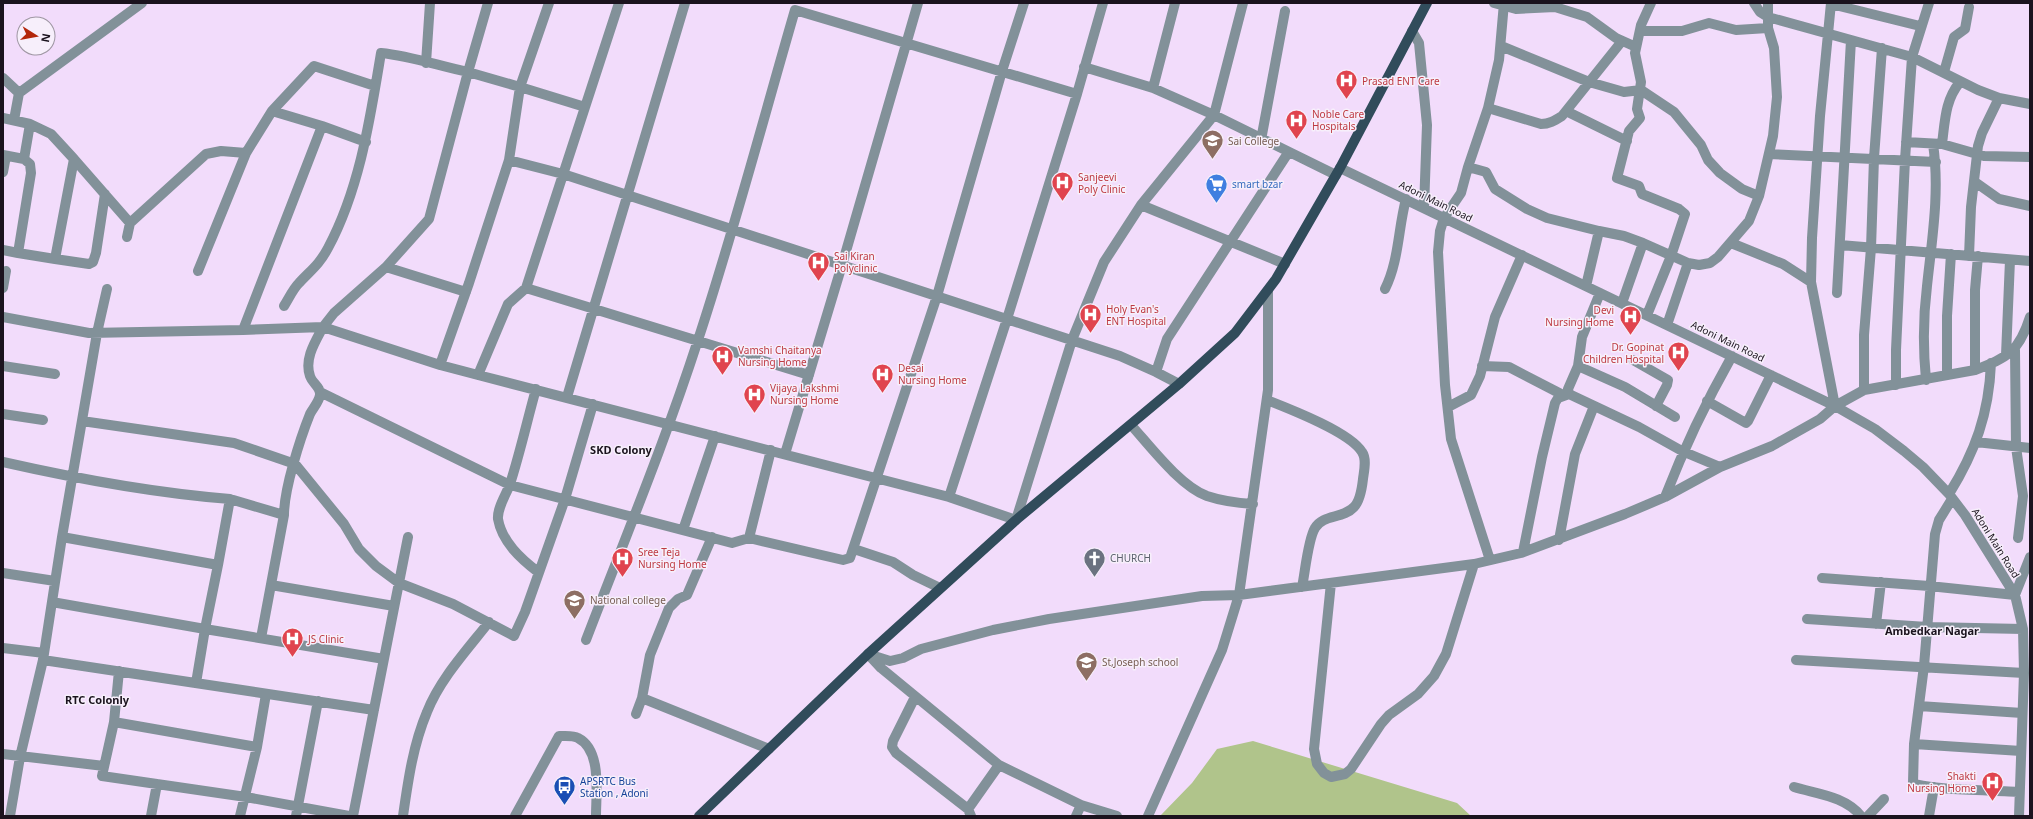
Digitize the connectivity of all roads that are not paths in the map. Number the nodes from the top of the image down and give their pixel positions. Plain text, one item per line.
1 (142, 3) edge
2 (430, 3) edge
3 (488, 3) edge
4 (549, 3) edge
5 (619, 3) edge
6 (685, 3) edge
7 (918, 3) edge
8 (1024, 3) edge
9 (1103, 3) edge
10 (1175, 3) edge
11 (1243, 3) edge
12 (1427, 3) edge
13 (1494, 3) edge
14 (1651, 3) edge
15 (1754, 3) edge
16 (1768, 3) edge
17 (1928, 3) edge
18 (1831, 4) edge
19 (1504, 5) edge
20 (796, 6) edge
21 (1970, 7) dead end
22 (1286, 11) dead end
23 (1768, 17) junction
24 (1920, 26) junction
25 (1768, 28) junction
26 (1412, 31) junction
27 (1640, 31) junction
28 (1827, 34) junction
29 (1851, 40) junction
30 (1622, 41) junction
31 (907, 43) junction
32 (1501, 46) junction
33 (1636, 47) junction
34 (1882, 48) junction
35 (1912, 57) junction
36 (426, 63) junction
37 (1084, 67) junction
38 (1002, 71) junction
39 (468, 72) junction
40 (1944, 72) junction
41 (3, 78) edge
42 (1589, 82) junction
43 (1960, 82) junction
44 (375, 86) junction
45 (520, 87) junction
46 (1153, 88) junction
47 (1641, 90) junction
48 (19, 93) junction
49 (1077, 94) junction
50 (1999, 98) junction
51 (2030, 104) edge
52 (585, 107) junction
53 (1488, 108) junction
54 (272, 111) junction
55 (1566, 111) junction
56 (1214, 116) junction
57 (3, 118) edge
58 (14, 120) junction
59 (30, 124) junction
60 (322, 126) junction
61 (1261, 140) junction
62 (1627, 141) junction
63 (366, 142) junction
64 (1906, 142) junction
65 (1938, 144) junction
66 (246, 153) junction
67 (1288, 153) junction
68 (1769, 154) junction
69 (4, 155) edge
70 (1976, 155) junction
71 (1818, 157) junction
72 (1844, 157) junction
73 (2030, 157) edge
74 (74, 158) junction
75 (1874, 158) junction
76 (24, 159) junction
77 (509, 160) junction
78 (1905, 160) junction
79 (1936, 162) junction
80 (1468, 167) junction
81 (1338, 171) junction
82 (3, 172) edge
83 (563, 174) junction
84 (1975, 182) junction
85 (105, 194) junction
86 (627, 196) junction
87 (1759, 196) junction
88 (1406, 199) junction
89 (1141, 205) junction
90 (2030, 206) edge
91 (1424, 208) junction
92 (1444, 218) junction
93 (130, 223) junction
94 (732, 230) junction
95 (1599, 231) junction
96 (126, 237) dead end
97 (1231, 242) junction
98 (1643, 243) junction
99 (1731, 243) junction
100 (1840, 245) junction
101 (1871, 248) junction
102 (3, 250) edge
103 (1902, 250) junction
104 (18, 253) junction
105 (1931, 253) junction
106 (1951, 254) junction
107 (1522, 255) junction
108 (1671, 256) junction
109 (1973, 256) junction
110 (55, 259) junction
111 (2010, 260) junction
112 (2030, 261) edge
113 (1285, 264) junction
114 (1688, 264) junction
115 (842, 265) junction
116 (386, 267) junction
117 (6, 271) dead end
118 (198, 271) dead end
119 (1811, 282) junction
120 (1586, 286) junction
121 (3, 288) edge
122 (526, 288) junction
123 (107, 289) dead end
124 (1385, 289) dead end
125 (1268, 290) junction
126 (466, 292) junction
127 (1600, 293) junction
128 (1837, 293) dead end
129 (937, 296) junction
130 (1622, 304) junction
131 (284, 306) dead end
132 (593, 308) junction
133 (1647, 315) junction
134 (3, 317) edge
135 (2030, 317) edge
136 (1007, 319) junction
137 (1667, 325) junction
138 (323, 327) junction
139 (243, 330) junction
140 (97, 333) junction
141 (698, 340) junction
142 (1072, 340) junction
143 (2015, 350) junction
144 (2006, 355) junction
145 (1732, 356) junction
146 (1633, 360) dead end
147 (1991, 363) junction
148 (440, 365) junction
149 (3, 366) edge
150 (1482, 366) junction
151 (1578, 366) junction
152 (1975, 370) junction
153 (1156, 372) junction
154 (55, 374) dead end
155 (478, 375) junction
156 (809, 375) junction
157 (1771, 375) junction
158 (1947, 376) junction
159 (1926, 380) junction
160 (1179, 384) junction
161 (1896, 385) junction
162 (536, 389) junction
163 (1864, 390) junction
164 (320, 392) junction
165 (1566, 394) junction
166 (567, 397) junction
167 (1267, 400) junction
168 (1707, 401) junction
169 (593, 404) junction
170 (1594, 406) junction
171 (1656, 406) junction
172 (1835, 406) junction
173 (1448, 407) junction
174 (3, 414) edge
175 (1675, 417) dead end
176 (43, 420) dead end
177 (82, 421) junction
178 (670, 424) junction
179 (1131, 425) junction
180 (715, 436) junction
181 (1976, 442) junction
182 (2016, 447) junction
183 (2030, 448) edge
184 (771, 450) junction
185 (1682, 451) junction
186 (785, 454) junction
187 (3, 462) edge
188 (295, 464) junction
189 (1720, 466) junction
190 (72, 478) junction
191 (878, 479) junction
192 (510, 485) junction
193 (1950, 496) junction
194 (949, 497) junction
195 (1665, 497) junction
196 (230, 499) junction
197 (565, 499) junction
198 (1252, 504) junction
199 (284, 515) junction
200 (634, 517) junction
201 (1016, 520) junction
202 (683, 530) junction
203 (62, 537) junction
204 (408, 537) dead end
205 (712, 537) junction
206 (748, 538) junction
207 (2018, 538) dead end
208 (1559, 540) junction
209 (854, 550) junction
210 (1523, 552) junction
211 (2030, 557) edge
212 (1490, 560) junction
213 (1474, 564) junction
214 (218, 565) junction
215 (538, 572) junction
216 (3, 573) edge
217 (1822, 578) dead end
218 (55, 581) junction
219 (1881, 582) junction
220 (398, 583) junction
221 (1331, 583) junction
222 (271, 585) junction
223 (1929, 586) junction
224 (1302, 587) junction
225 (940, 588) junction
226 (1240, 595) junction
227 (2015, 595) junction
228 (52, 602) junction
229 (394, 606) junction
230 (1807, 619) dead end
231 (489, 622) junction
232 (1876, 624) junction
233 (1927, 627) junction
234 (205, 629) junction
235 (2023, 629) junction
236 (261, 638) junction
237 (586, 640) dead end
238 (3, 648) edge
239 (868, 654) junction
240 (44, 657) junction
241 (384, 658) junction
242 (1796, 660) dead end
243 (1924, 666) junction
244 (119, 671) junction
245 (2024, 673) junction
246 (196, 683) junction
247 (266, 694) junction
248 (2026, 696) edge
249 (915, 697) junction
250 (642, 698) junction
251 (318, 701) junction
252 (1919, 706) junction
253 (374, 710) junction
254 (2022, 713) junction
255 (636, 714) dead end
256 (114, 722) junction
257 (1914, 744) junction
258 (257, 747) junction
259 (769, 749) junction
260 (2021, 751) junction
261 (3, 754) edge
262 (20, 757) junction
263 (999, 765) junction
264 (104, 766) junction
265 (157, 784) junction
266 (1794, 787) dead end
267 (1934, 787) junction
268 (2019, 792) junction
269 (246, 797) junction
270 (1884, 799) dead end
271 (1081, 805) junction
272 (297, 811) edge
273 (970, 813) edge
274 (10, 816) edge
275 (151, 816) edge
276 (240, 816) edge
277 (349, 816) edge
278 (353, 816) edge
279 (403, 816) edge
280 (515, 816) edge
281 (596, 816) edge
282 (699, 816) edge
283 (1076, 816) edge
284 (1117, 816) edge
285 (1148, 816) edge
286 (1861, 816) edge
287 (1868, 816) edge
288 (1929, 816) edge
289 (2018, 816) edge

1 - 48 street
2 - 36 street
3 - 39 street
4 - 45 street
5 - 52 street
6 - 86 street
7 - 31 street
8 - 38 street
9 - 37 street
10 - 46 street
11 - 56 street
12 - 26 main road
13 - 19 street
14 - 27 street
15 - 23 street
16 - 23 street
17 - 24 street
18 - 24 street
18 - 28 street
19 - 30 street
19 - 32 street
20 - 31 street
20 - 94 street
21 - 40 street
22 - 61 street
23 - 25 street
23 - 28 street
24 - 35 street
25 - 27 street
25 - 68 street
26 - 81 main road
26 - 91 street
27 - 33 street
28 - 29 street
28 - 71 street
29 - 34 street
29 - 72 street
30 - 33 street
30 - 42 street
31 - 38 street
31 - 115 street
32 - 42 street
32 - 53 street
33 - 47 street
34 - 35 street
34 - 75 street
35 - 40 street
35 - 64 street
36 - 39 street
36 - 44 street
37 - 46 street, Adoni Main Road
37 - 49 street
38 - 49 street
38 - 129 street
39 - 45 street
39 - 116 street
40 - 43 street
41 - 48 street
42 - 47 street
42 - 55 street
43 - 50 street
43 - 65 street
44 - 54 street
44 - 63 street
45 - 52 street
45 - 77 street
46 - 56 street, Adoni Main Road
47 - 62 street
47 - 87 street
48 - 58 street
49 - 136 street
50 - 51 street
50 - 70 street
52 - 83 street
53 - 55 street
53 - 80 street
54 - 60 street
54 - 66 street
55 - 62 street
56 - 61 street, Adoni Main Road
56 - 89 street
57 - 58 street
58 - 59 street
59 - 74 street
59 - 76 street
60 - 63 street
60 - 139 street
61 - 67 street, Adoni Main Road
62 - 108 street
63 - 131 street
64 - 65 street
64 - 78 street
65 - 70 street
65 - 79 street
66 - 93 street
66 - 118 street
67 - 81 street, Adoni Main Road
67 - 97 street
68 - 71 street
68 - 87 street
69 - 76 street
69 - 82 street
70 - 73 street
70 - 84 street
71 - 72 street
71 - 119 street
72 - 75 street
72 - 100 street
74 - 85 street
74 - 110 street
75 - 78 street
75 - 101 street
76 - 104 street
77 - 83 street
77 - 126 street
78 - 79 street
78 - 103 street
79 - 105 street
80 - 92 street
80 - 95 street
81 - 88 street, Adoni Main Road
81 - 113 main road
83 - 86 street
83 - 122 street
84 - 90 street
84 - 109 street
85 - 93 street
85 - 110 street
86 - 94 street
86 - 132 street
87 - 99 street
88 - 91 street, Adoni Main Road
88 - 124 street
89 - 97 street
89 - 142 street
91 - 92 street, Adoni Main Road
92 - 107 street, Adoni Main Road
92 - 173 street
93 - 96 street
94 - 115 street
94 - 141 street
95 - 98 street
95 - 120 street
97 - 113 street
97 - 153 street
98 - 108 street
98 - 130 street
99 - 114 street
99 - 119 street
100 - 101 street
100 - 128 street
101 - 103 street
101 - 163 street
102 - 104 street
103 - 105 street
103 - 161 street
104 - 110 street
105 - 106 street
105 - 159 street
106 - 109 street
106 - 158 street
107 - 120 street, Adoni Main Road
107 - 150 street
108 - 114 street
108 - 133 street
109 - 111 street
109 - 152 street
111 - 112 street
111 - 144 street
113 - 125 main road
114 - 137 street
115 - 129 street
115 - 156 street
116 - 126 street
116 - 138 street
117 - 121 street
119 - 172 street
120 - 127 street, Adoni Main Road
122 - 132 street
122 - 155 street
123 - 140 street
125 - 160 main road
125 - 167 street
126 - 148 street
127 - 130 street, Adoni Main Road
127 - 151 street
129 - 136 street
129 - 191 street
130 - 133 street, Adoni Main Road
132 - 141 street
132 - 166 street
133 - 137 street, Adoni Main Road
134 - 140 street
135 - 143 street
136 - 142 street
136 - 194 street
137 - 145 street, Adoni Main Road
138 - 139 street
138 - 148 street
138 - 164 street
139 - 140 street
140 - 177 street
141 - 156 street
141 - 178 street
142 - 153 street
142 - 201 street
143 - 144 street
143 - 182 street
144 - 147 street
145 - 157 street, Adoni Main Road
145 - 168 street
146 - 171 street
147 - 152 street
147 - 181 street
148 - 155 street
149 - 154 street
150 - 165 street
150 - 173 street
151 - 165 street
151 - 171 street
152 - 158 street
153 - 160 street
155 - 162 street
156 - 186 street
157 - 168 street
157 - 172 street, Adoni Main Road
158 - 159 street
159 - 161 street
160 - 179 main road
161 - 163 street
162 - 166 street
162 - 192 street
163 - 172 street
164 - 188 street
164 - 192 street
165 - 170 street
165 - 210 street
166 - 169 street
167 - 198 street
167 - 224 street
168 - 185 street
169 - 178 street
169 - 197 street
170 - 185 street
170 - 208 street
171 - 175 street
172 - 189 street
172 - 193 street, Adoni Main Road
173 - 212 street
174 - 176 street
177 - 188 street
177 - 190 street
178 - 180 street
178 - 200 street
179 - 198 street
179 - 201 main road
180 - 184 street
180 - 202 street
181 - 182 street
181 - 193 street
182 - 183 street
182 - 207 street
184 - 186 street
184 - 206 street
185 - 189 street
185 - 195 street
186 - 191 street
187 - 190 street
188 - 199 street
188 - 220 street
189 - 195 street
190 - 196 street
190 - 203 street
191 - 194 street
191 - 209 street
192 - 197 street
192 - 215 street
193 - 223 street
193 - 227 street, Adoni Main Road
194 - 201 street
195 - 208 street
196 - 199 street
196 - 214 street
197 - 200 street
197 - 215 street
198 - 226 street
199 - 222 street
200 - 202 street
200 - 237 street
201 - 225 main road
202 - 205 street
203 - 214 street
203 - 218 street
204 - 220 street
205 - 206 street
205 - 250 street
206 - 209 street
208 - 210 street
209 - 225 street
210 - 212 street
211 - 227 street
212 - 213 street
213 - 221 street
213 - 221 street
214 - 234 street
215 - 231 street
216 - 218 street
217 - 219 street
218 - 228 street
219 - 223 street
219 - 232 street
220 - 229 street
220 - 231 street
221 - 224 street
222 - 229 street
222 - 236 street
223 - 227 street
223 - 233 street
224 - 226 street
225 - 239 main road
226 - 239 street
226 - 285 street
227 - 235 street, Adoni Main Road
228 - 234 street
228 - 240 street
229 - 241 street
230 - 232 street
231 - 279 street
232 - 233 street
233 - 235 street
233 - 243 street
234 - 236 street
234 - 246 street
235 - 245 street, Adoni Main Road
236 - 241 street
238 - 240 street
239 - 249 street
239 - 259 main road
240 - 244 street
240 - 262 street
241 - 253 street
242 - 243 street
243 - 245 street
243 - 252 street
244 - 246 street
244 - 256 street
245 - 248 street, Adoni Main Road
246 - 247 street
247 - 251 street
247 - 258 street
248 - 254 street, Adoni Main Road
249 - 263 street
249 - 273 street
250 - 255 street
250 - 259 street
251 - 253 street
251 - 272 street
252 - 254 street
252 - 257 street
253 - 278 street
254 - 260 street, Adoni Main Road
256 - 258 street
256 - 264 street
257 - 260 street
257 - 267 street
258 - 269 street
259 - 282 main road
260 - 268 street, Adoni Main Road
261 - 262 street
262 - 264 street
262 - 274 street
263 - 271 street
263 - 273 street
264 - 265 street
265 - 269 street
265 - 275 street
266 - 286 street
267 - 268 street
267 - 288 street
268 - 289 street, Adoni Main Road
269 - 272 street
269 - 276 street
270 - 287 street
271 - 283 street
271 - 284 street
272 - 277 street
280 - 281 street

